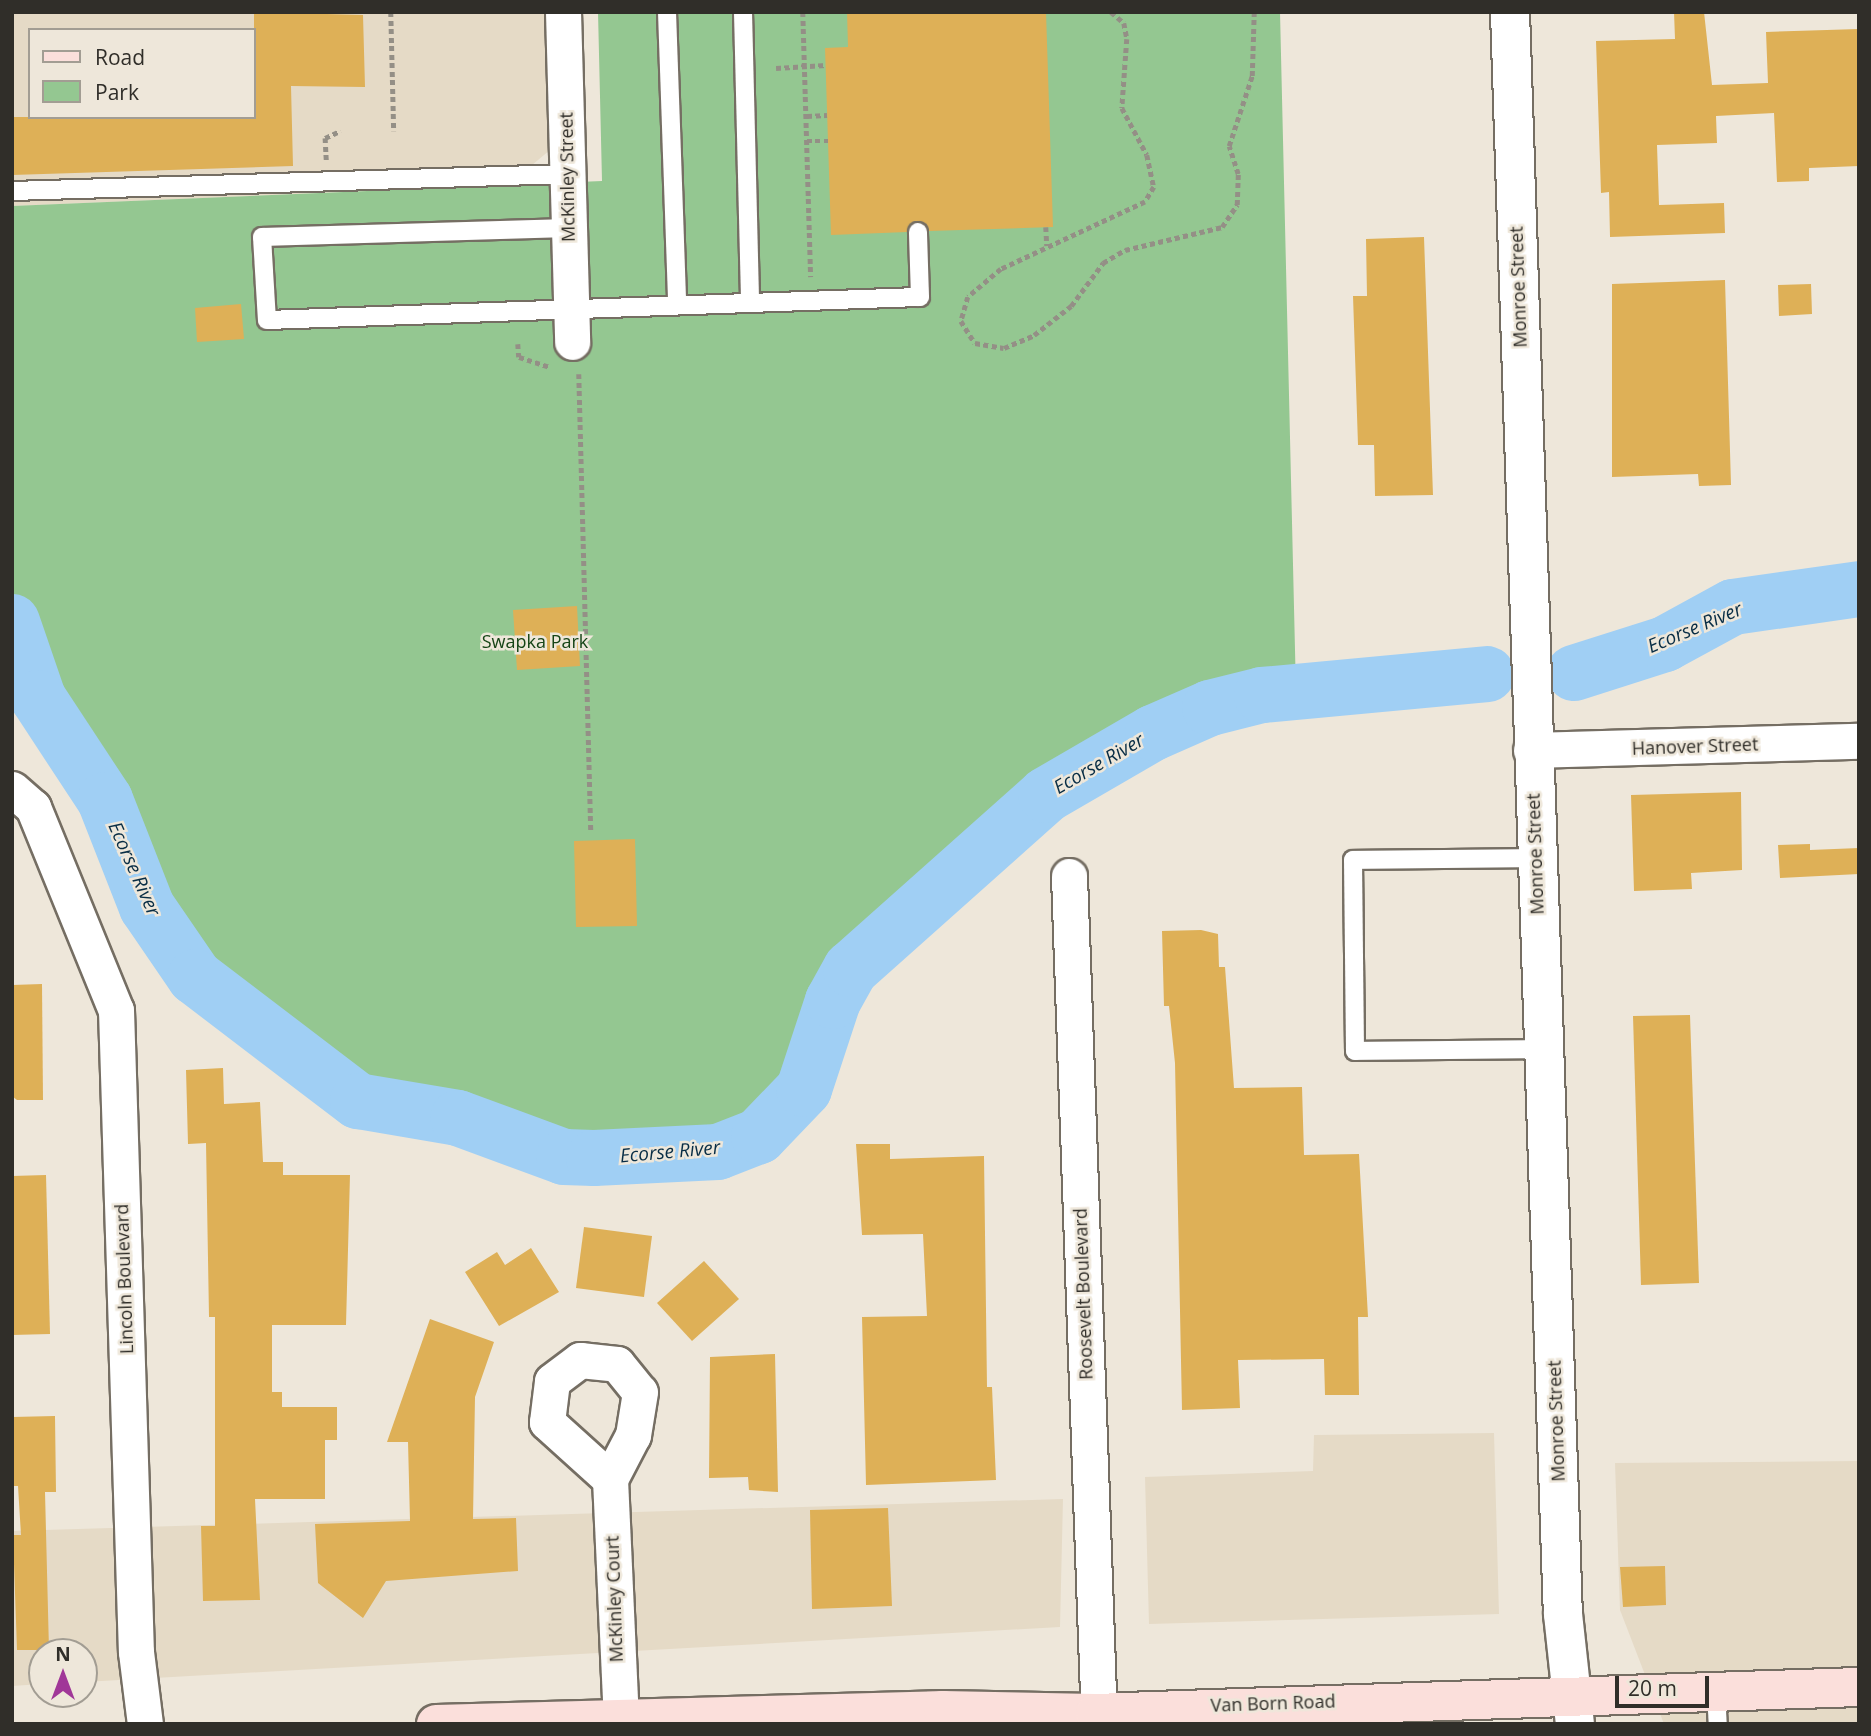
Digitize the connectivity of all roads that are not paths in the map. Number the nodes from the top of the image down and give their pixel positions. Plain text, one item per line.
1 (563, 12) edge
2 (667, 12) edge
3 (743, 12) edge
4 (1510, 12) edge
5 (567, 174) junction
6 (12, 191) edge
7 (568, 228) junction
8 (918, 232) dead end
9 (750, 301) junction
10 (677, 304) junction
11 (571, 307) junction
12 (572, 342) road end
13 (1531, 732) junction
14 (1859, 741) edge
15 (12, 789) edge
16 (1535, 858) junction
17 (1069, 876) dead end
18 (1542, 1049) junction
19 (610, 1479) dead end
20 (1859, 1687) edge
21 (1717, 1707) edge
22 (1575, 1709) edge
23 (1347, 1712) edge
24 (1097, 1718) edge
25 (621, 1719) junction
26 (145, 1724) edge
27 (436, 1724) edge

1 - 5 street, McKinley Street
2 - 10 lane
3 - 9 lane
4 - 13 street, Monroe Street
5 - 6 lane
5 - 7 street, McKinley Street
7 - 11 street, McKinley Street
7 - 11 lane
8 - 9 lane
9 - 10 lane
10 - 11 lane
11 - 12 street, McKinley Street
13 - 14 street, Hanover Street
13 - 16 street, Monroe Street
15 - 26 street, Lincoln Boulevard
16 - 18 street, Monroe Street
16 - 18 lane
17 - 24 street, Roosevelt Boulevard
18 - 22 street, Monroe Street
19 - 25 street, McKinley Court
20 - 21 main road, Van Born Road
21 - 22 main road, Van Born Road
22 - 23 main road, Van Born Road
23 - 24 main road, Van Born Road
24 - 25 main road, Van Born Road
25 - 27 main road, Van Born Road

